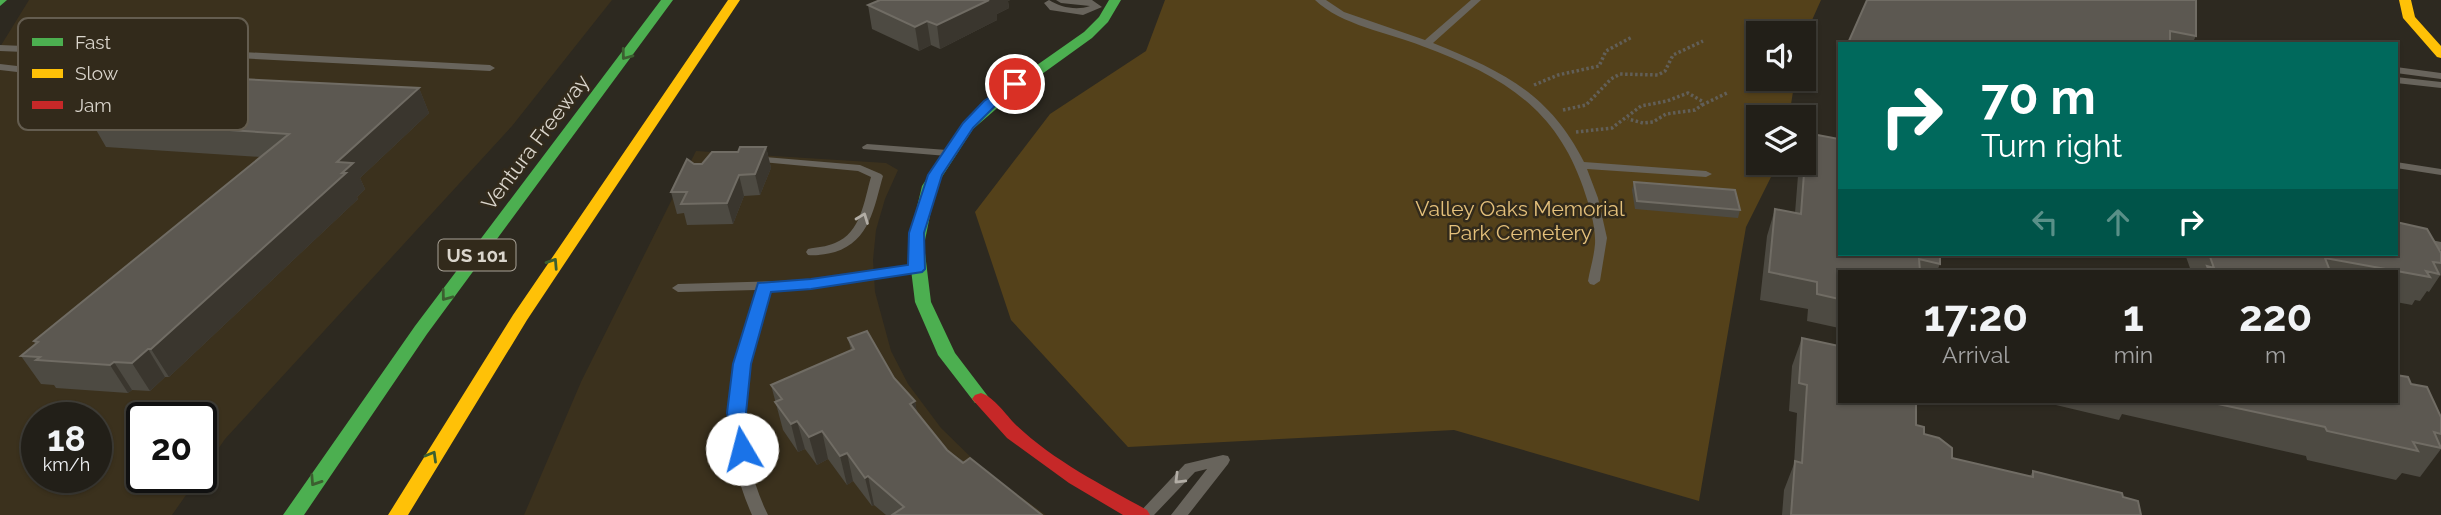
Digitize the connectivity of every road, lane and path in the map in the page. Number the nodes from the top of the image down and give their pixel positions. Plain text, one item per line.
1 (667, 0) edge
2 (734, 0) edge
3 (1320, 0) edge
4 (1476, 0) edge
5 (2405, 0) edge
6 (1054, 1) edge
7 (1108, 5) edge
8 (736, 29) dead end
9 (1632, 37) dead end
10 (1703, 41) dead end
11 (1426, 44) junction
12 (0, 48) edge
13 (18, 49) edge
14 (698, 54) junction
15 (2441, 54) edge
16 (248, 56) edge
17 (0, 67) edge
18 (490, 68) dead end
19 (18, 69) edge
20 (2398, 70) edge
21 (2441, 76) edge
22 (2398, 80) edge
23 (2441, 85) edge
24 (1520, 90) junction
25 (1730, 92) dead end
26 (1702, 105) junction
27 (1545, 113) junction
28 (1628, 118) junction
29 (1561, 134) junction
30 (867, 147) dead end
31 (947, 153) junction
32 (740, 158) edge
33 (1578, 165) junction
34 (2398, 165) edge
35 (2441, 172) edge
36 (1706, 174) dead end
37 (2398, 237) edge
38 (2441, 246) edge
39 (812, 252) dead end
40 (916, 269) junction
41 (1594, 281) dead end
42 (763, 287) junction
43 (678, 288) dead end
44 (293, 515) edge
45 (398, 515) edge
46 (761, 515) edge
47 (1143, 515) edge
48 (1179, 515) edge

1 -> 44 main road, Ventura Freeway / US 101
2 - 14 main road, US 101
3 - 11 lane
4 - 11 lane
5 - 15 main road
6 - 7 lane
7 - 31 main road
8 - 14 main road
9 - 24 path
10 - 27 path
11 - 24 lane
12 - 13 lane
45 -> 14 main road, US 101
16 - 18 lane
17 - 19 lane
20 - 21 lane
22 - 23 lane
24 - 27 lane
25 - 26 path
26 - 28 path
26 - 28 path
27 - 29 lane
28 - 29 path
29 - 33 lane
30 - 31 lane
31 - 40 main road
39 -> 32 lane
33 - 36 lane
33 - 41 lane
34 - 35 lane
37 - 38 lane
40 - 42 lane
40 - 47 main road
42 - 43 lane
42 - 46 lane
48 -> 47 lane

